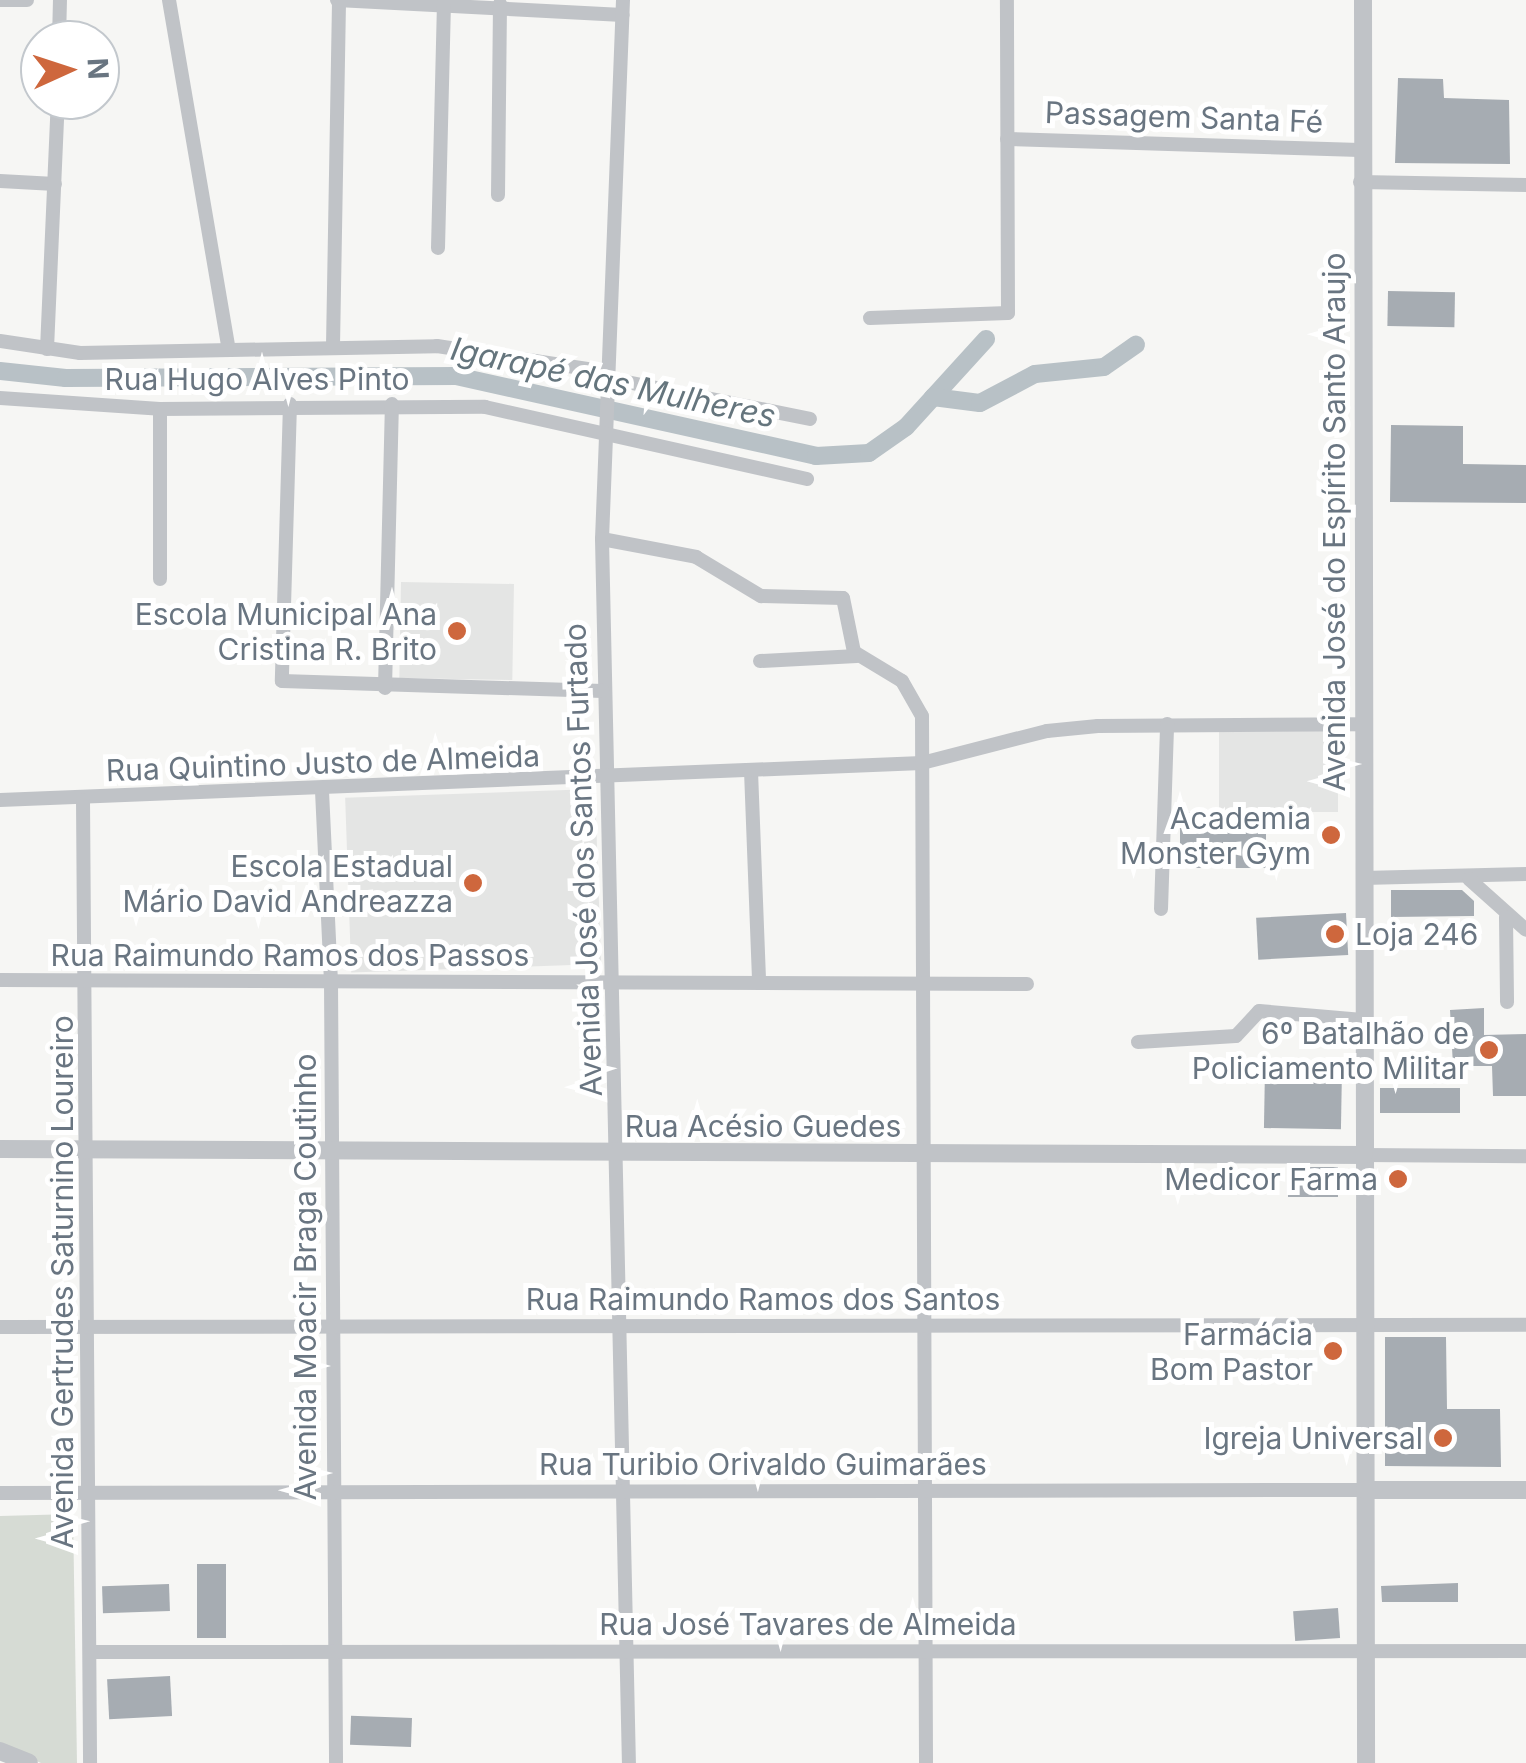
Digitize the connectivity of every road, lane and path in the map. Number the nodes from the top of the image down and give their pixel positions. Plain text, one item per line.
1 (0, 0) edge
2 (28, 0) edge
3 (169, 0) edge
4 (338, 0) edge
5 (444, 0) edge
6 (1007, 0) edge
7 (1362, 0) edge
8 (500, 4) junction
9 (623, 7) edge
10 (58, 120) edge
11 (1007, 139) junction
12 (1360, 150) junction
13 (0, 181) edge
14 (1360, 182) junction
15 (56, 184) junction
16 (1526, 185) edge
17 (498, 195) dead end
18 (438, 248) dead end
19 (870, 318) dead end
20 (0, 341) edge
21 (333, 346) junction
22 (47, 349) junction
23 (229, 350) junction
24 (607, 380) junction
25 (0, 398) edge
26 (290, 404) junction
27 (392, 404) junction
28 (160, 409) junction
29 (810, 420) dead end
30 (604, 431) junction
31 (807, 479) dead end
32 (602, 539) junction
33 (160, 580) dead end
34 (858, 656) junction
35 (760, 661) dead end
36 (384, 688) junction
37 (604, 691) junction
38 (1167, 724) junction
39 (1362, 724) junction
40 (922, 763) junction
41 (752, 771) junction
42 (609, 778) junction
43 (322, 791) junction
44 (0, 800) edge
45 (83, 800) junction
46 (1526, 874) edge
47 (1363, 878) junction
48 (1469, 879) junction
49 (1162, 910) dead end
50 (1506, 917) junction
51 (1526, 930) edge
52 (0, 980) edge
53 (88, 981) junction
54 (330, 982) junction
55 (759, 982) junction
56 (925, 983) junction
57 (615, 984) junction
58 (1027, 984) dead end
59 (1507, 1002) dead end
60 (1364, 1020) junction
61 (1138, 1042) dead end
62 (0, 1149) edge
63 (90, 1150) junction
64 (332, 1152) junction
65 (619, 1154) junction
66 (924, 1154) junction
67 (1364, 1155) junction
68 (1526, 1156) edge
69 (624, 1326) junction
70 (926, 1326) junction
71 (1365, 1326) junction
72 (1526, 1326) edge
73 (0, 1327) edge
74 (91, 1327) junction
75 (333, 1327) junction
76 (1365, 1490) junction
77 (1526, 1490) edge
78 (927, 1491) junction
79 (90, 1492) junction
80 (334, 1492) junction
81 (626, 1492) junction
82 (0, 1493) edge
83 (628, 1651) junction
84 (927, 1651) junction
85 (1366, 1651) junction
86 (1526, 1651) edge
87 (90, 1652) junction
88 (335, 1652) junction
89 (0, 1751) edge
90 (30, 1763) edge
91 (90, 1763) edge
92 (336, 1763) edge
93 (628, 1763) edge
94 (926, 1763) edge
95 (1366, 1763) edge

1 - 2 street
3 - 23 street
4 - 5 street
4 - 21 street
5 - 8 street
5 - 18 street
6 - 11 street
7 - 12 street, Avenida José do Espírito Santo Araujo
8 - 9 street
8 - 17 street
9 - 24 street, Avenida José dos Santos Furtado
10 - 15 street
11 - 12 street, Passagem Santa Fé
11 - 19 street
12 - 14 street, Avenida José do Espírito Santo Araujo
13 - 15 street
14 - 16 street
14 - 39 street, Avenida José do Espírito Santo Araujo
15 - 22 street
20 - 22 street, Rua Hugo Alves Pinto
21 - 23 street, Rua Hugo Alves Pinto
21 - 24 street, Rua Hugo Alves Pinto
22 - 23 street, Rua Hugo Alves Pinto
24 - 29 street, Rua Hugo Alves Pinto
24 - 30 street, Avenida José dos Santos Furtado
25 - 28 street, Rua Hugo Alves Pinto
26 - 27 street, Rua Hugo Alves Pinto
26 - 28 street, Rua Hugo Alves Pinto
26 - 36 street
27 - 30 street, Rua Hugo Alves Pinto
27 - 36 street
28 - 33 street
30 - 31 street, Rua Hugo Alves Pinto
30 - 32 street, Avenida José dos Santos Furtado
32 - 34 street
32 - 37 street, Avenida José dos Santos Furtado
34 - 35 street
34 - 40 street
36 - 37 street
37 - 42 street, Avenida José dos Santos Furtado
38 - 39 street, Rua Quintino Justo de Almeida
38 - 40 street, Rua Quintino Justo de Almeida
38 - 49 street
39 - 47 street, Avenida José do Espírito Santo Araujo
40 - 41 street, Rua Quintino Justo de Almeida
40 - 56 street
41 - 42 street, Rua Quintino Justo de Almeida
41 - 55 street
42 - 43 street, Rua Quintino Justo de Almeida
42 - 57 street, Avenida José dos Santos Furtado
43 - 45 street, Rua Quintino Justo de Almeida
43 - 54 street, Avenida Moacir Braga Coutinho
44 - 45 street, Rua Quintino Justo de Almeida
45 - 53 street, Avenida Gertrudes Saturnino Loureiro
46 - 48 street
47 - 48 street
47 - 60 street, Avenida José do Espírito Santo Araujo
48 - 50 street
50 - 51 street
50 - 59 street
52 - 53 street, Rua Raimundo Ramos dos Passos
53 - 54 street, Rua Raimundo Ramos dos Passos
53 - 63 street, Avenida Gertrudes Saturnino Loureiro
54 - 57 street, Rua Raimundo Ramos dos Passos
54 - 64 street, Avenida Moacir Braga Coutinho
55 - 56 street, Rua Raimundo Ramos dos Passos
55 - 57 street, Rua Raimundo Ramos dos Passos
56 - 58 street, Rua Raimundo Ramos dos Passos
56 - 66 street
57 - 65 street, Avenida José dos Santos Furtado
60 - 61 street
60 - 67 street, Avenida José do Espírito Santo Araujo
62 - 63 street, Rua Acésio Guedes
63 - 64 street, Rua Acésio Guedes
63 - 74 street, Avenida Gertrudes Saturnino Loureiro
64 - 65 street, Rua Acésio Guedes
64 - 75 street, Avenida Moacir Braga Coutinho
65 - 66 street, Rua Acésio Guedes
65 - 69 street, Avenida José dos Santos Furtado
66 - 67 street, Rua Acésio Guedes
66 - 70 street
67 - 68 street, Rua Acésio Guedes
67 - 71 street, Avenida José do Espírito Santo Araujo
69 - 70 street, Rua Raimundo Ramos dos Santos
69 - 75 street, Rua Raimundo Ramos dos Santos
69 - 81 street, Avenida José dos Santos Furtado
70 - 71 street, Rua Raimundo Ramos dos Santos
70 - 78 street
71 - 72 street, Rua Raimundo Ramos dos Santos
71 - 76 street, Avenida José do Espírito Santo Araujo
73 - 74 street, Rua Raimundo Ramos dos Santos
74 - 75 street, Rua Raimundo Ramos dos Santos
74 - 79 street, Avenida Gertrudes Saturnino Loureiro
75 - 80 street, Avenida Moacir Braga Coutinho
76 - 77 street, Rua Turibio Orivaldo Guimarães
76 - 78 street, Rua Turibio Orivaldo Guimarães
76 - 85 street, Avenida José do Espírito Santo Araujo
78 - 81 street, Rua Turibio Orivaldo Guimarães
78 - 84 street
79 - 80 street, Rua Turibio Orivaldo Guimarães
79 - 82 street, Rua Turibio Orivaldo Guimarães
79 - 87 street, Avenida Gertrudes Saturnino Loureiro
80 - 81 street, Rua Turibio Orivaldo Guimarães
80 - 88 street, Avenida Moacir Braga Coutinho
81 - 83 street, Avenida José dos Santos Furtado
83 - 84 street, Rua José Tavares de Almeida
83 - 88 street, Rua José Tavares de Almeida
83 - 93 street, Avenida José dos Santos Furtado
84 - 85 street, Rua José Tavares de Almeida
84 - 94 street
85 - 86 street, Rua José Tavares de Almeida
85 - 95 street, Avenida José do Espírito Santo Araujo
87 - 88 street, Rua José Tavares de Almeida
87 - 91 street, Avenida Gertrudes Saturnino Loureiro
88 - 92 street, Avenida Moacir Braga Coutinho
89 - 90 street

